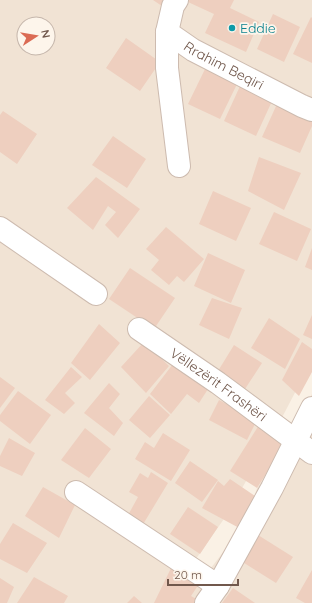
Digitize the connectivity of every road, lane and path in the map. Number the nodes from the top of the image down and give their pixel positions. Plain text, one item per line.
1 (177, 0) edge
2 (167, 32) junction
3 (312, 110) edge
4 (179, 166) dead end
5 (0, 228) edge
6 (96, 294) dead end
7 (139, 329) dead end
8 (312, 408) edge
9 (304, 447) edge
10 (76, 492) dead end
11 (212, 594) edge

1 - 2 street
2 - 3 street, Rrahim Beqiri
2 - 4 street
5 - 6 street
7 - 9 street, Vëllezërit Frashëri
8 - 9 street
9 - 11 street
10 - 11 street

